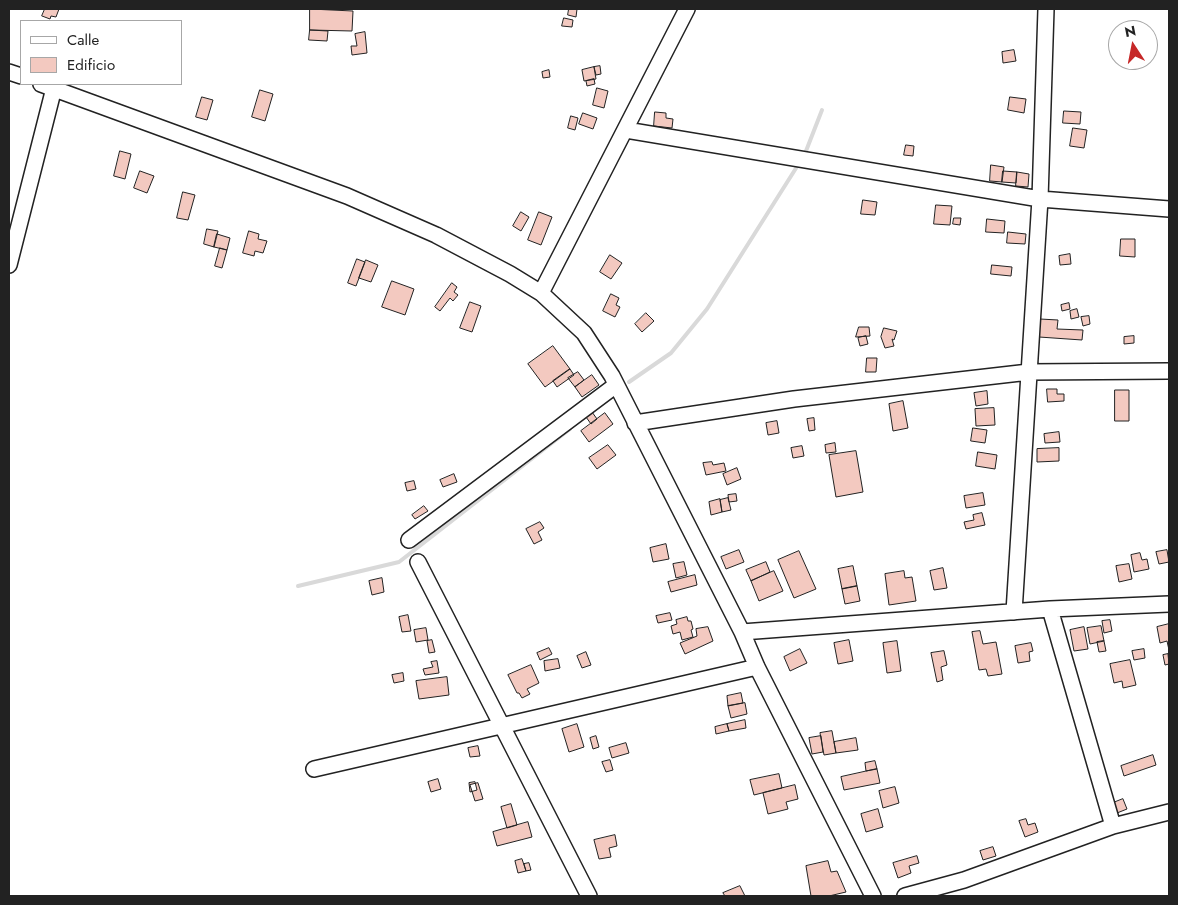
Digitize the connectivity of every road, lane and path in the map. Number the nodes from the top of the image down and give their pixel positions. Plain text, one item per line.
1 (687, 9) edge
2 (1046, 9) edge
3 (48, 86) edge
4 (626, 130) junction
5 (1040, 199) junction
6 (1169, 209) edge
7 (9, 265) edge
8 (541, 293) junction
9 (1169, 371) edge
10 (1029, 372) junction
11 (616, 385) junction
12 (635, 423) junction
13 (409, 540) dead end
14 (418, 562) dead end
15 (1169, 604) edge
16 (1050, 609) junction
17 (1014, 612) junction
18 (742, 632) junction
19 (756, 667) junction
20 (501, 726) junction
21 (314, 769) dead end
22 (1169, 812) edge
23 (1113, 826) junction
24 (589, 896) edge
25 (873, 896) edge
26 (905, 896) edge

1 - 4 street
2 - 5 street
3 - 7 street
3 - 8 street
4 - 5 street
4 - 8 street
5 - 6 street
5 - 10 street
8 - 11 street
9 - 10 street
10 - 12 street
10 - 17 street
11 - 12 street
11 - 13 street
12 - 18 street
14 - 20 street
15 - 16 street
16 - 17 street
16 - 23 street
17 - 18 street
18 - 19 street
19 - 20 street
19 - 25 street
20 - 21 street
20 - 24 street
22 - 23 street
23 - 26 street

